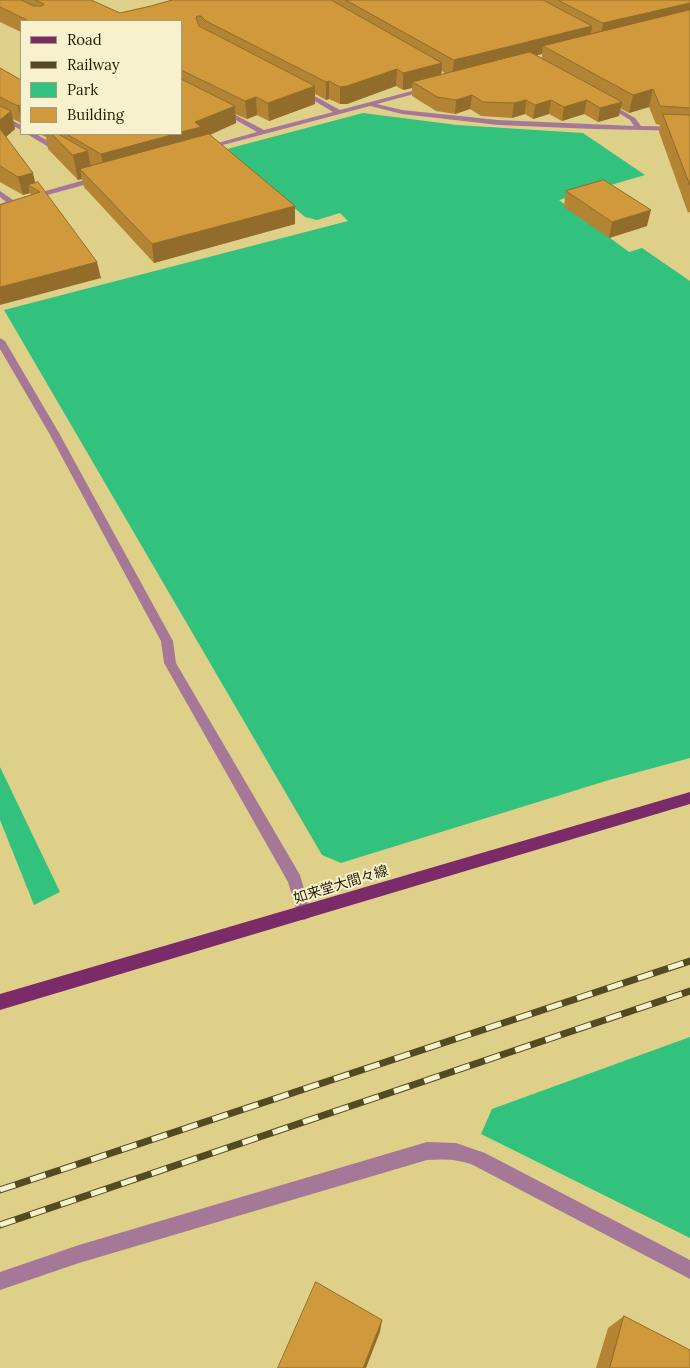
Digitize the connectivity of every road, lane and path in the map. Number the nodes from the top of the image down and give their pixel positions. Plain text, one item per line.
1 (290, 85) edge
2 (434, 87) edge
3 (598, 99) edge
4 (371, 104) junction
5 (215, 107) edge
6 (339, 112) junction
7 (0, 116) edge
8 (20, 127) edge
9 (639, 128) junction
10 (690, 129) edge
11 (264, 133) junction
12 (33, 135) edge
13 (199, 150) edge
14 (71, 157) edge
15 (95, 170) edge
16 (0, 193) edge
17 (12, 203) junction
18 (0, 206) edge
19 (0, 341) edge
20 (690, 798) edge
21 (304, 913) junction
22 (0, 1002) edge
23 (690, 1270) edge
24 (0, 1281) edge

1 - 6 street
2 - 4 street
3 - 9 street
4 - 6 street
4 - 9 street
5 - 11 street
6 - 11 street
7 - 8 street
9 - 10 street
11 - 13 street
12 - 14 street
15 - 17 street
16 - 17 street
17 - 18 street
19 - 21 street
20 - 21 main road, 如来堂大間々線
21 - 22 main road, 如来堂大間々線
23 - 24 street

